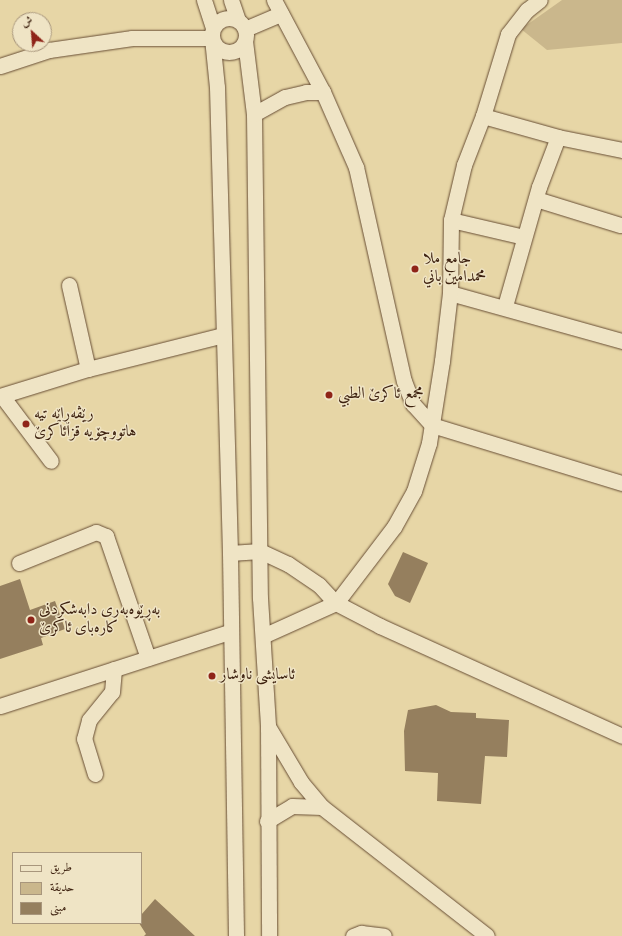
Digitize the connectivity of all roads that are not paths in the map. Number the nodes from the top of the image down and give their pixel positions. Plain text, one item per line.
1 (204, 0) edge
2 (230, 0) edge
3 (274, 0) edge
4 (540, 0) edge
5 (281, 14) junction
6 (243, 30) junction
7 (213, 32) junction
8 (0, 66) edge
9 (323, 92) junction
10 (254, 114) junction
11 (483, 116) junction
12 (558, 137) junction
13 (622, 150) edge
14 (536, 199) junction
15 (451, 220) junction
16 (620, 225) dead end
17 (524, 237) junction
18 (69, 285) dead end
19 (450, 292) junction
20 (505, 306) junction
21 (224, 335) junction
22 (622, 341) edge
23 (88, 369) junction
24 (1, 396) edge
25 (432, 425) junction
26 (51, 461) dead end
27 (622, 484) edge
28 (260, 550) junction
29 (230, 553) junction
30 (19, 563) dead end
31 (336, 603) junction
32 (229, 632) junction
33 (265, 635) junction
34 (148, 658) junction
35 (114, 669) junction
36 (0, 706) edge
37 (268, 726) junction
38 (621, 732) edge
39 (95, 774) dead end
40 (322, 807) junction
41 (267, 821) junction
42 (236, 936) edge
43 (269, 936) edge
44 (353, 936) edge
45 (384, 936) edge
46 (487, 936) edge

1 - 7 street
2 - 6 street
3 - 5 street
4 - 11 street
5 - 6 street
5 - 9 street
6 - 7 street
6 - 7 street
6 - 10 street
7 - 8 street
7 - 21 street
9 - 10 street
9 - 25 street
10 - 28 street
11 - 12 street
11 - 15 street
12 - 13 street
12 - 14 street
14 - 16 street
14 - 17 street
15 - 17 street
15 - 19 street
17 - 20 street
18 - 23 street
19 - 20 street
19 - 25 street
20 - 22 street
21 - 23 street
21 - 29 street
23 - 24 street
24 - 26 street
25 - 27 street
25 - 31 street
28 - 29 street
28 - 31 street
28 - 33 street
29 - 32 street
30 - 34 street
31 - 33 street
31 - 38 street
32 - 34 street
32 - 42 street
33 - 37 street
34 - 35 street
35 - 36 street
35 - 39 street
37 - 40 street
37 - 41 street
40 - 41 street
40 - 46 street
41 - 43 street
44 - 45 street

